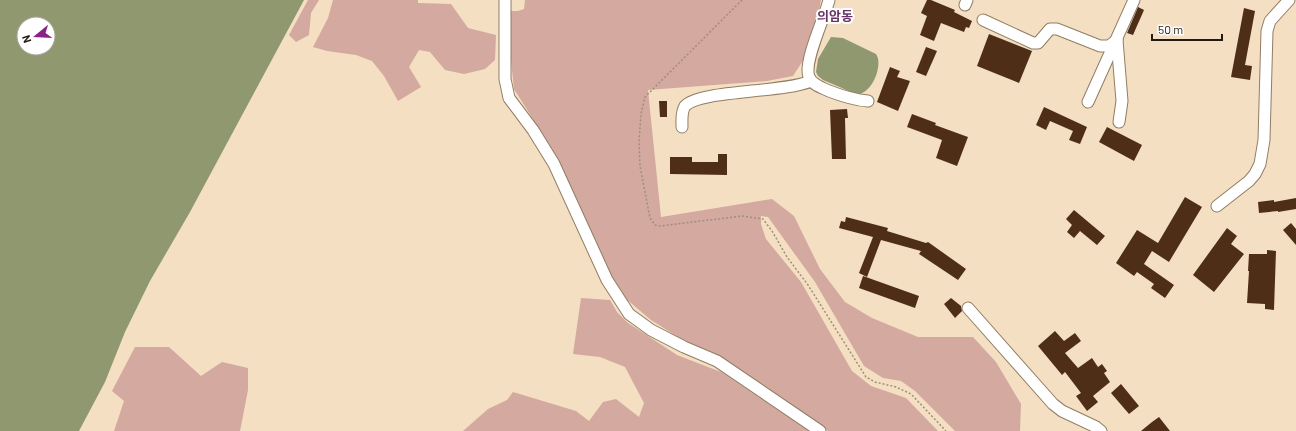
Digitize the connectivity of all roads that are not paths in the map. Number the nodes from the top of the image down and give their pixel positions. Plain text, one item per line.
1 (505, 0) edge
2 (829, 0) edge
3 (1134, 0) edge
4 (1289, 0) edge
5 (983, 20) dead end
6 (1117, 40) junction
7 (811, 81) junction
8 (868, 101) dead end
9 (1088, 102) dead end
10 (1119, 122) dead end
11 (682, 127) dead end
12 (1217, 206) dead end
13 (968, 308) dead end
14 (820, 431) edge
15 (1101, 431) edge

1 - 14 street
2 - 7 street
3 - 6 street
4 - 12 street
5 - 6 street
6 - 9 street
6 - 10 street
7 - 8 street
7 - 11 street
13 - 15 street

